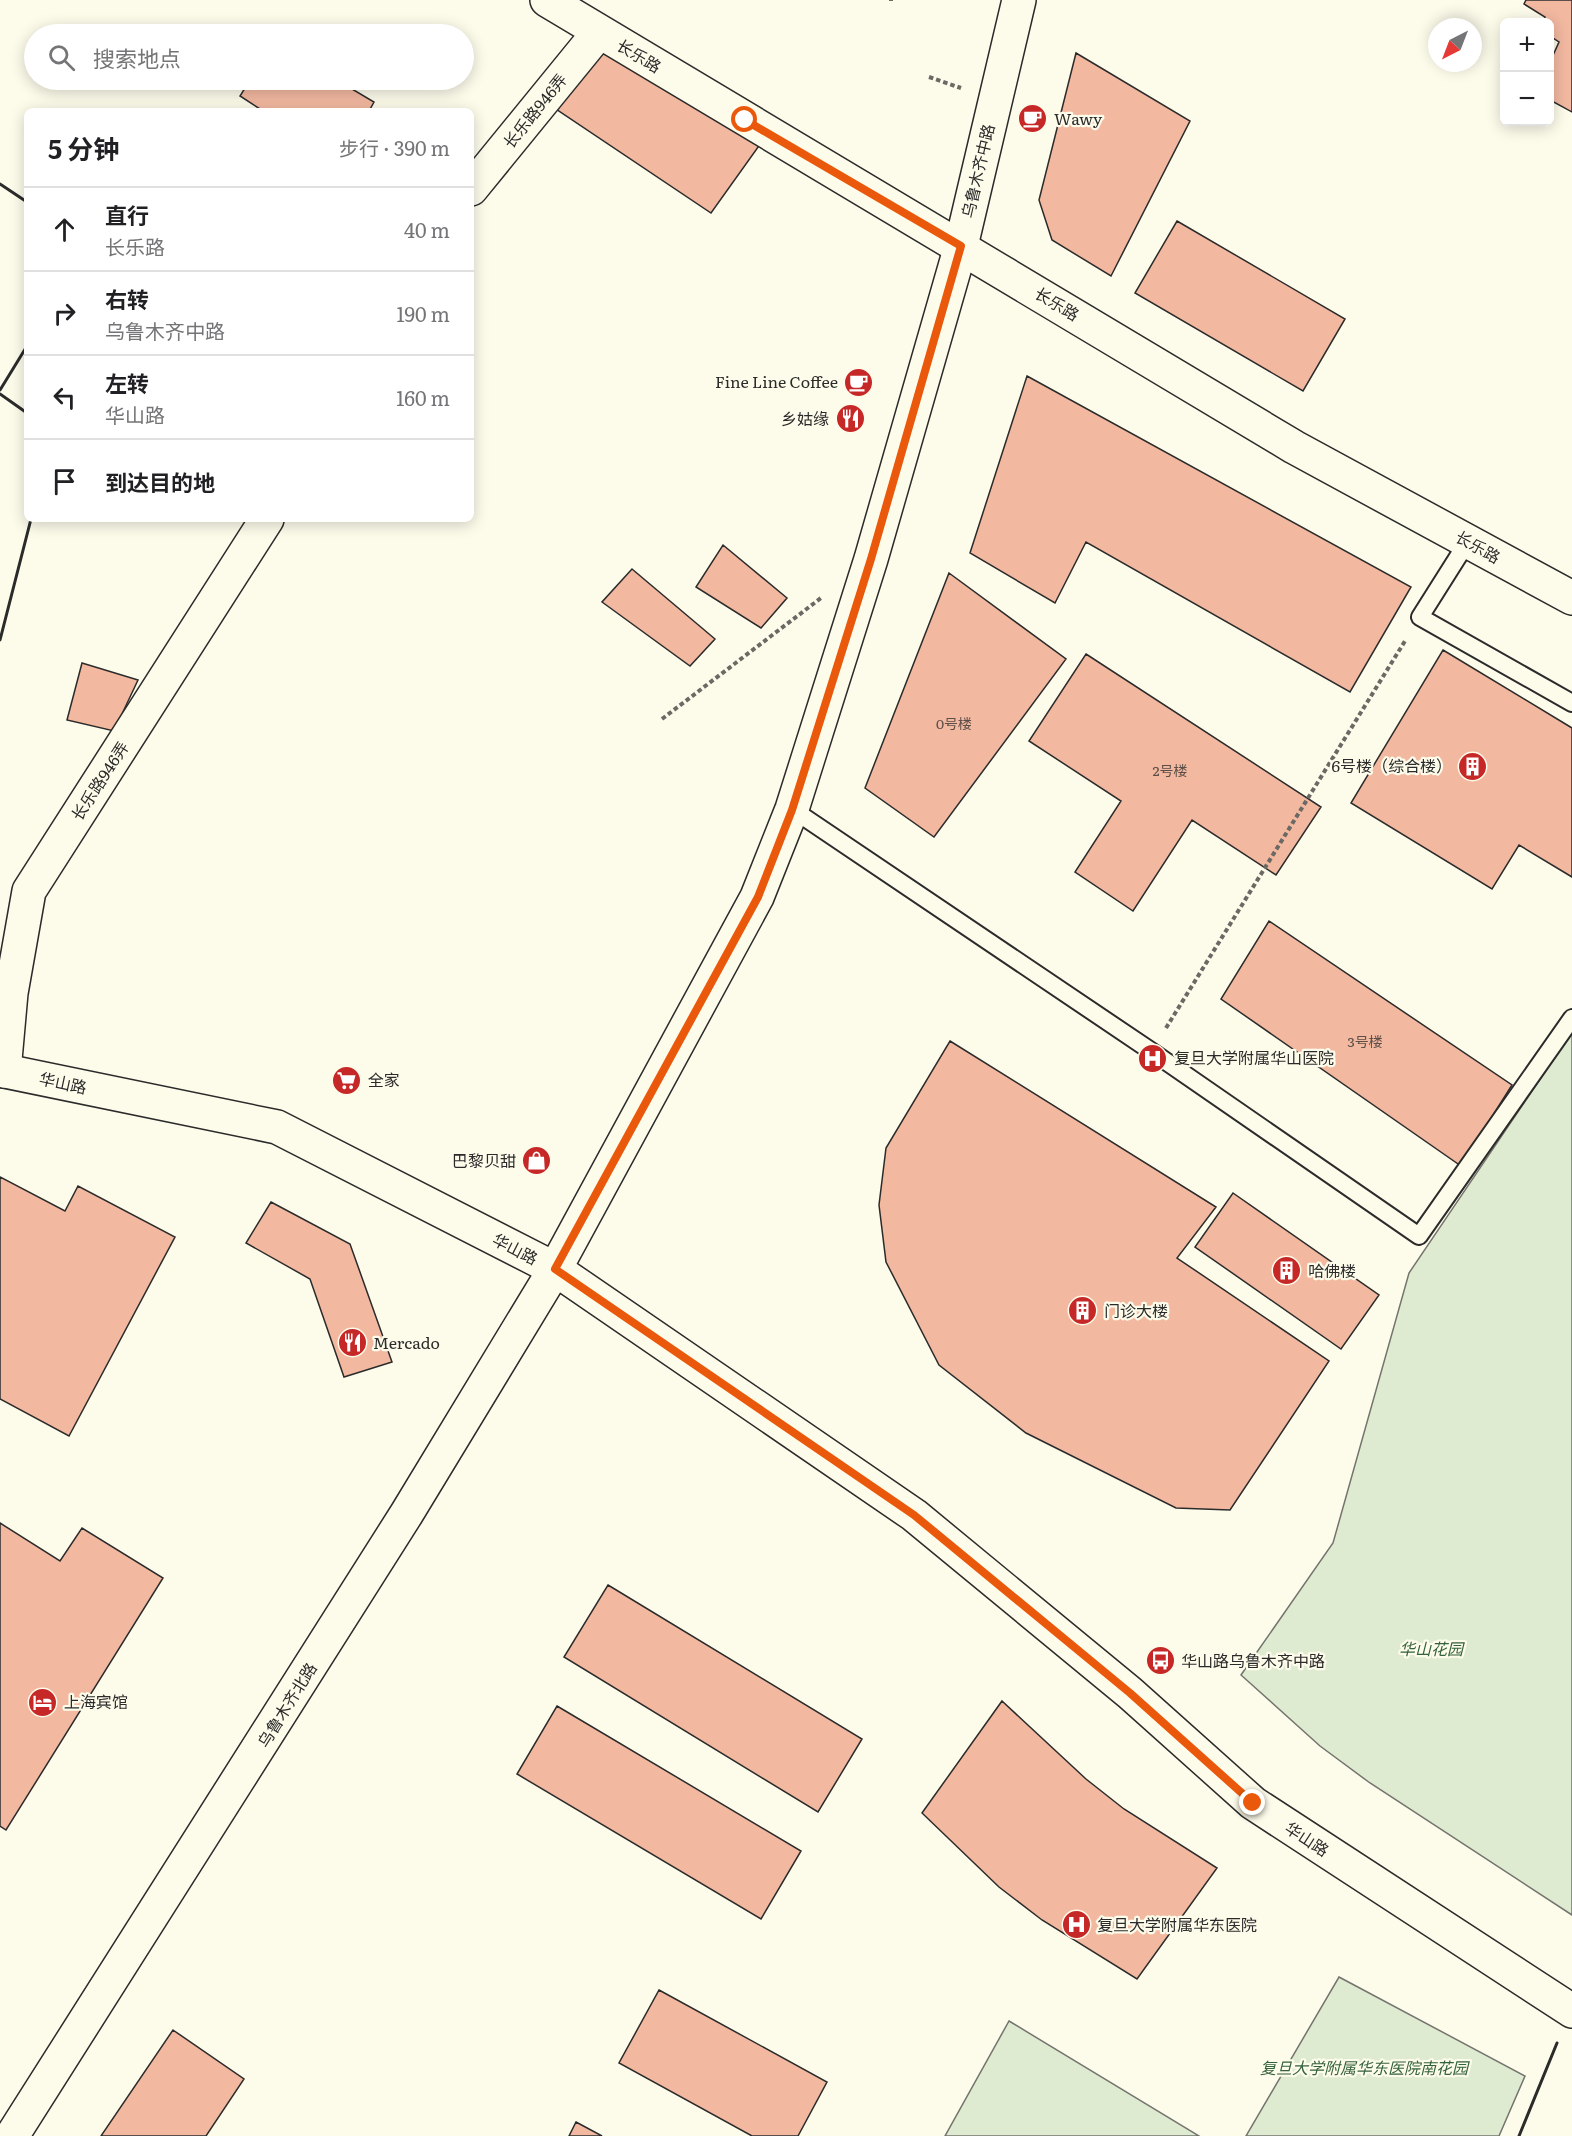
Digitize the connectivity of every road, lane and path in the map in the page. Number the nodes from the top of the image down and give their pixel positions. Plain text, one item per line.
1 (547, 0) edge
2 (1019, 0) edge
3 (599, 32) junction
4 (474, 185) edge
5 (961, 246) junction
6 (265, 522) edge
7 (1468, 541) junction
8 (824, 596) dead end
9 (1572, 598) edge
10 (1420, 617) junction
11 (1572, 703) edge
12 (662, 719) dead end
13 (792, 810) junction
14 (1572, 1018) edge
15 (1151, 1051) junction
16 (2, 1070) edge
17 (555, 1269) junction
18 (1572, 2011) edge
19 (12, 2136) edge

1 - 3 street, 长乐路
2 - 5 street, 乌鲁木齐中路
3 - 4 street, 长乐路946弄
3 - 5 street, 长乐路
5 - 7 street, 长乐路
5 - 13 street, 乌鲁木齐中路
6 - 16 street, 长乐路946弄
7 - 9 street, 长乐路
7 - 10 lane
8 - 12 path
10 - 11 lane
10 - 15 path
13 - 15 lane
13 - 17 street, 乌鲁木齐中路
14 - 15 lane
16 - 17 street, 华山路
17 - 18 street, 华山路
17 - 19 street, 乌鲁木齐北路

